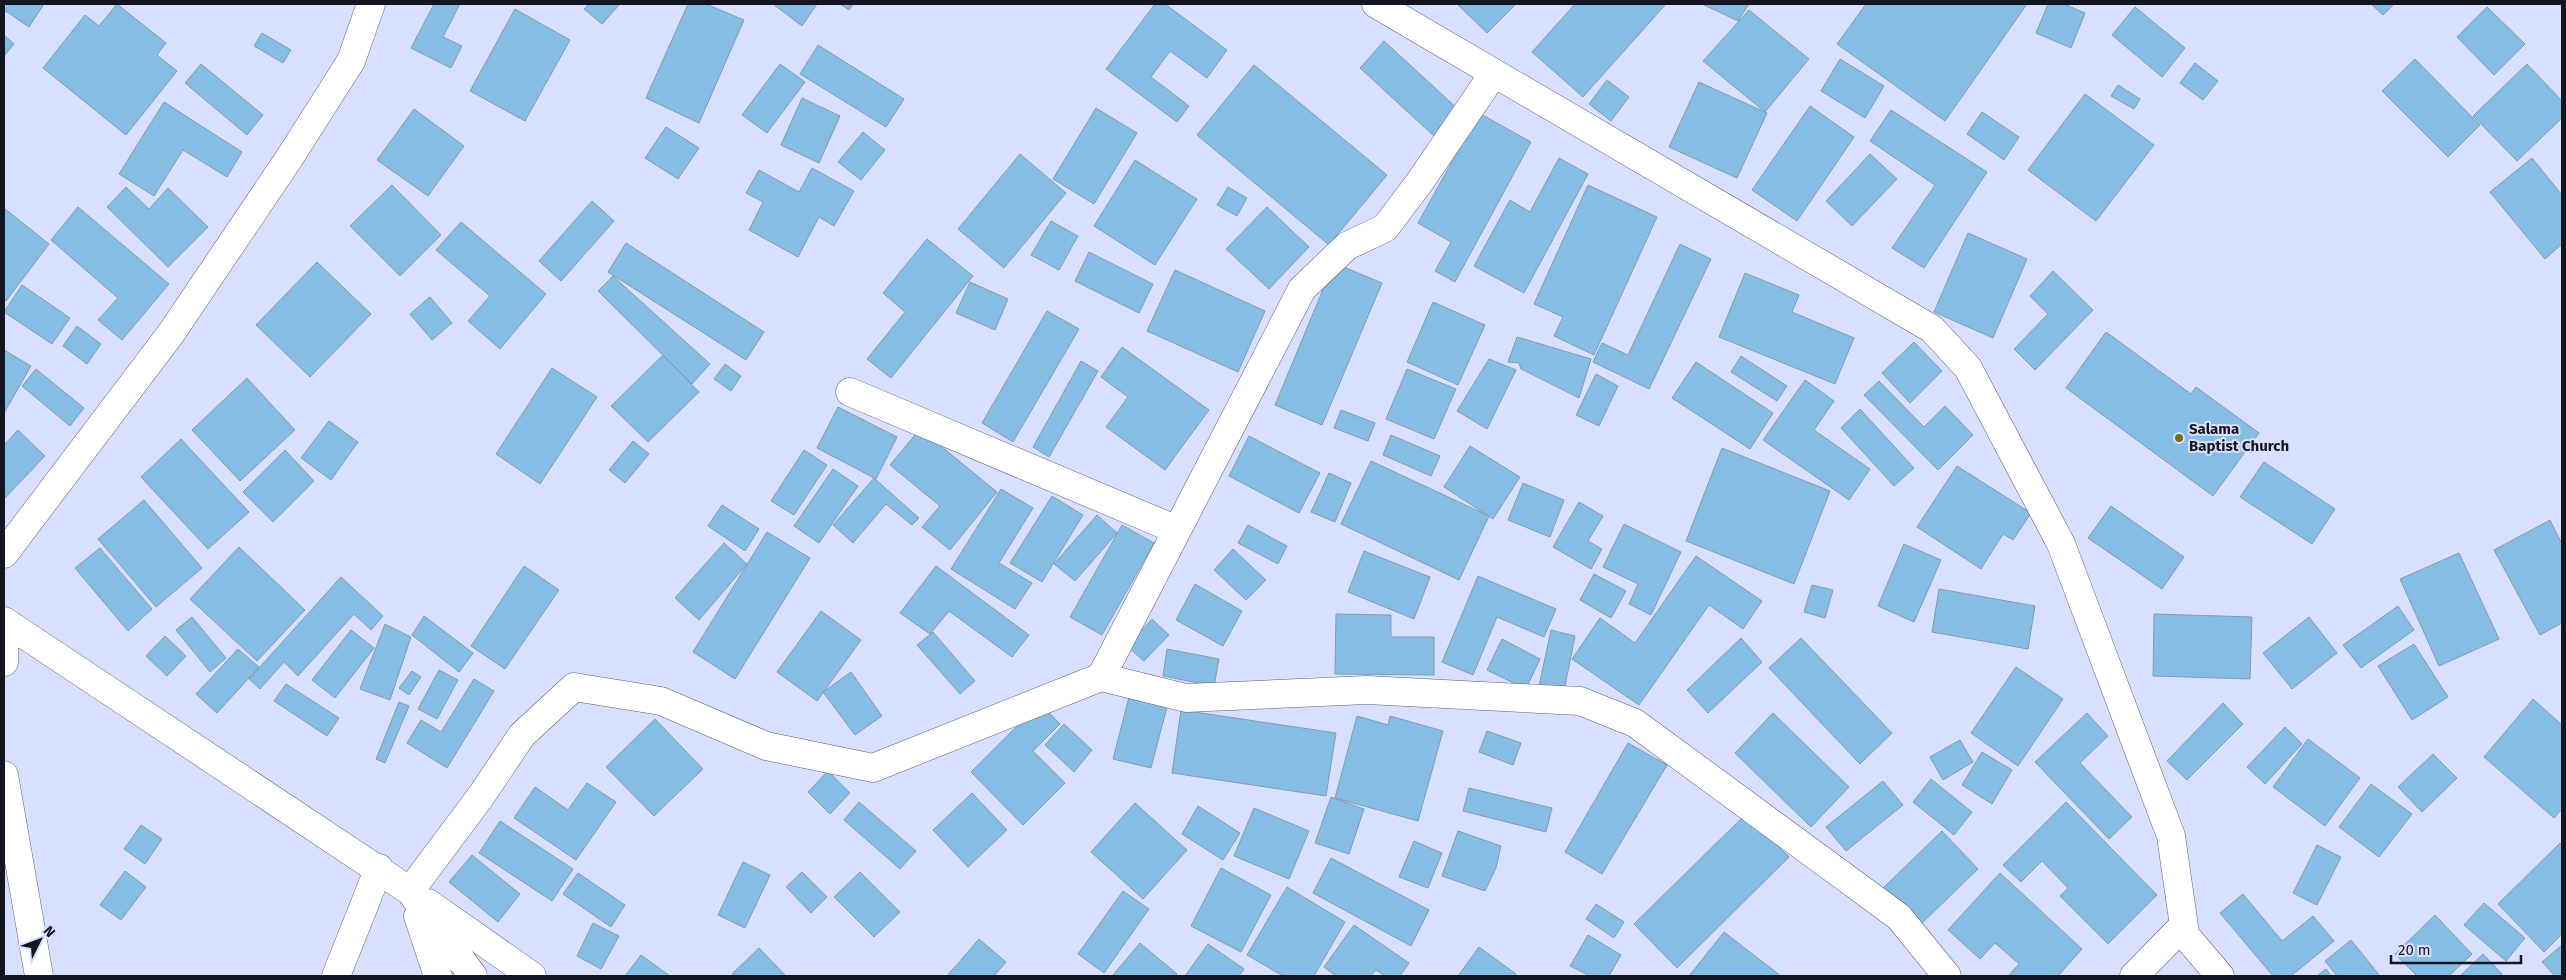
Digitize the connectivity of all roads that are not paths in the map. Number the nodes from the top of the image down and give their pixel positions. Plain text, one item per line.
1 (371, 4) edge
2 (1376, 4) edge
3 (1494, 73) junction
4 (850, 392) dead end
5 (1177, 530) junction
6 (4, 554) edge
7 (4, 622) edge
8 (4, 662) edge
9 (1101, 677) junction
10 (4, 775) edge
11 (380, 868) junction
12 (410, 890) junction
13 (2180, 929) junction
14 (39, 976) edge
15 (336, 976) edge
16 (438, 976) edge
17 (472, 976) edge
18 (532, 976) edge
19 (1947, 976) edge
20 (2134, 976) edge
21 (2220, 976) edge

1 - 6 street
2 - 3 street
3 - 5 street
3 - 13 street
4 - 5 street
5 - 9 street
7 - 8 street
7 - 11 street
9 - 12 street
9 - 19 street
10 - 14 street
11 - 12 street
11 - 15 street
12 - 16 street
12 - 17 street
12 - 18 street
13 - 20 street
13 - 21 street

